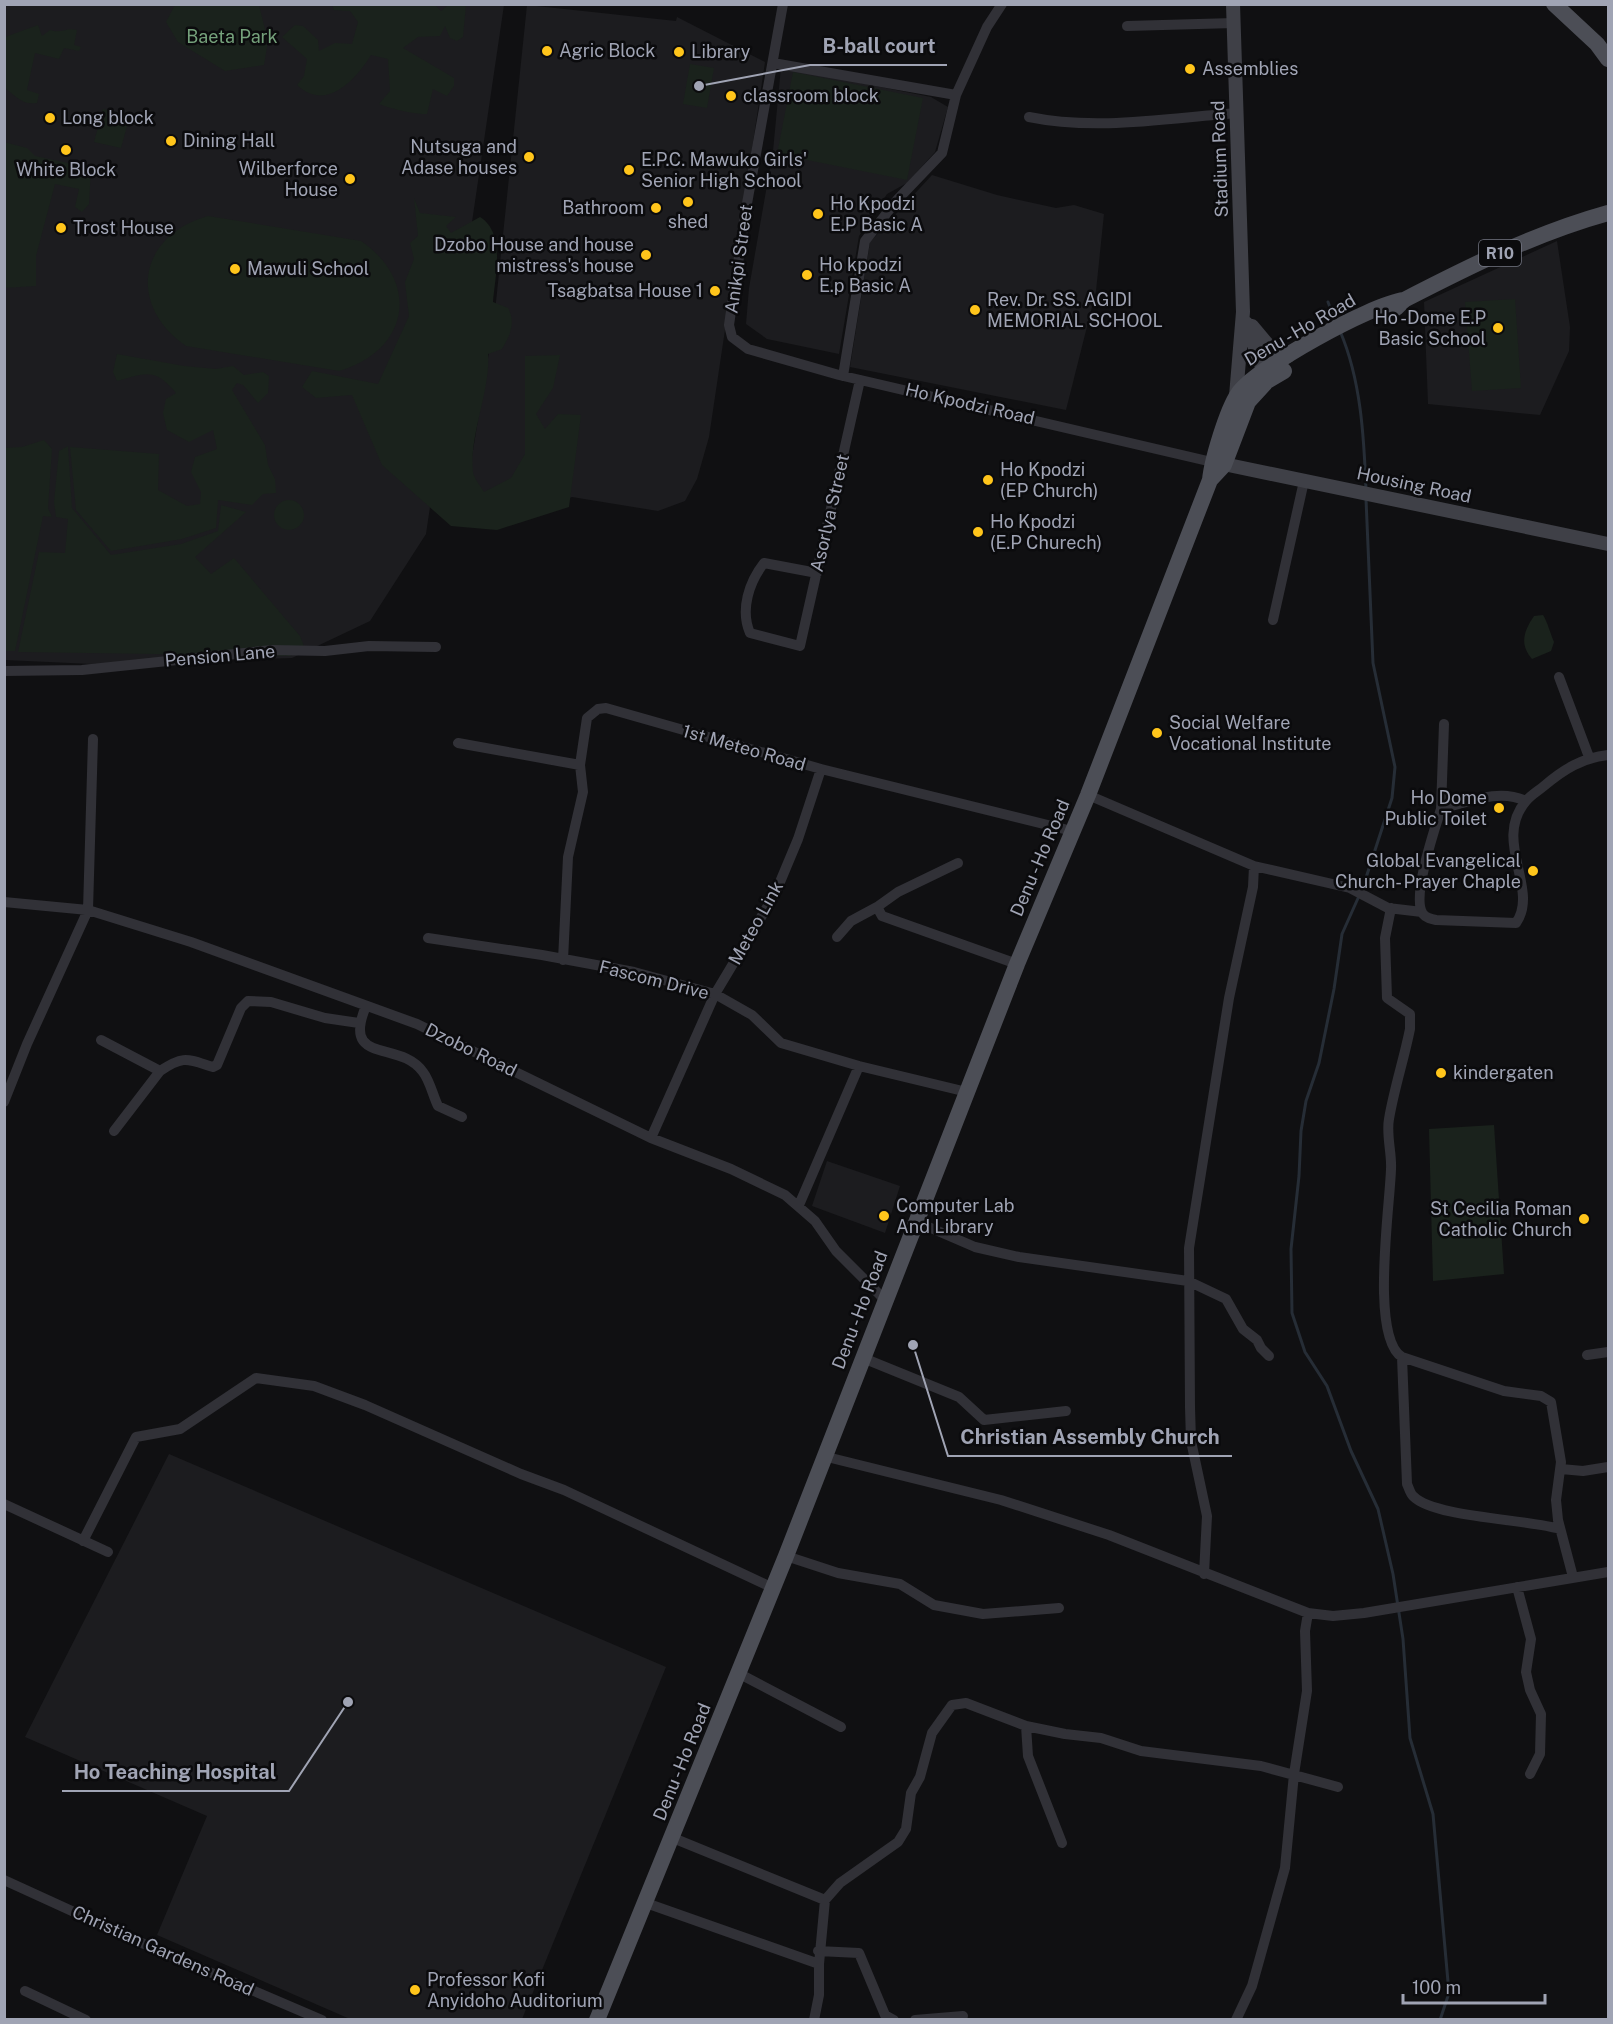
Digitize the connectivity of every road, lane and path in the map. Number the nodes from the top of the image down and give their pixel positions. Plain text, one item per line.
1 (783, 4) edge
2 (1002, 4) edge
3 (1233, 4) edge
4 (1554, 4) edge
5 (1234, 23) junction
6 (1127, 26) dead end
7 (1608, 58) edge
8 (772, 63) junction
9 (956, 95) junction
10 (1237, 113) junction
11 (1029, 117) dead end
12 (1605, 214) edge
13 (1244, 312) junction
14 (1340, 333) junction
15 (732, 337) joint
16 (1288, 357) junction
17 (843, 376) junction
18 (1265, 376) junction
19 (860, 380) junction
20 (1236, 396) junction
21 (1218, 463) junction
22 (1304, 481) junction
23 (1608, 544) edge
24 (817, 573) junction
25 (1273, 620) dead end
26 (436, 647) dead end
27 (4, 670) edge
28 (1559, 677) dead end
29 (1444, 724) dead end
30 (93, 739) dead end
31 (458, 743) dead end
32 (1608, 755) edge
33 (1589, 757) junction
34 (580, 765) junction
35 (821, 769) junction
36 (1088, 795) junction
37 (1526, 801) junction
38 (1440, 809) junction
39 (1072, 831) junction
40 (958, 863) dead end
41 (1254, 866) junction
42 (4, 902) edge
43 (877, 907) junction
44 (1391, 908) junction
45 (88, 910) junction
46 (1425, 915) junction
47 (837, 937) dead end
48 (428, 939) dead end
49 (563, 960) junction
50 (1017, 964) junction
51 (716, 994) junction
52 (366, 1006) junction
53 (359, 1023) junction
54 (101, 1040) dead end
55 (859, 1066) junction
56 (160, 1071) junction
57 (967, 1092) junction
58 (4, 1102) edge
59 (462, 1117) dead end
60 (114, 1131) dead end
61 (651, 1138) junction
62 (799, 1204) junction
63 (916, 1222) junction
64 (1188, 1281) junction
65 (885, 1300) junction
66 (1608, 1352) edge
67 (1587, 1354) dead end
68 (1269, 1356) dead end
69 (1402, 1357) junction
70 (863, 1358) junction
71 (1065, 1411) dead end
72 (823, 1456) junction
73 (1608, 1467) edge
74 (1561, 1468) junction
75 (4, 1504) edge
76 (1560, 1529) junction
77 (83, 1541) junction
78 (108, 1552) dead end
79 (786, 1556) junction
80 (1608, 1572) edge
81 (1204, 1574) junction
82 (1573, 1577) junction
83 (1517, 1587) junction
84 (772, 1588) junction
85 (1059, 1608) dead end
86 (1308, 1613) junction
87 (738, 1673) junction
88 (1026, 1726) junction
89 (841, 1727) dead end
90 (1294, 1774) junction
91 (1530, 1774) dead end
92 (1338, 1787) dead end
93 (673, 1838) junction
94 (1062, 1843) dead end
95 (4, 1880) edge
96 (825, 1900) junction
97 (646, 1903) junction
98 (818, 1951) junction
99 (819, 1964) junction
100 (25, 1991) dead end
101 (963, 2016) dead end
102 (86, 2019) edge
103 (322, 2019) edge
104 (597, 2019) edge
105 (814, 2019) edge
106 (894, 2019) edge
107 (915, 2019) edge
108 (1236, 2019) edge

1 - 8 street, Anikpi Street
2 - 9 street
3 - 5 main road, Stadium Road
4 - 7 main road
5 - 6 street
5 - 10 main road, Stadium Road
8 - 9 street
8 - 15 street, Anikpi Street
9 - 17 street
10 - 11 street
10 - 13 main road, Stadium Road
12 - 14 main road, Denu - Ho Road / R10
13 - 16 main road
13 - 18 main road, Stadium Road
13 - 20 main road, Stadium Road
14 - 16 main road, Denu - Ho Road / R10
14 - 18 main road, Denu - Ho Road / R10
15 - 17 street, Ho Kpodzi Road
16 - 18 main road, Denu - Ho Road / R10
17 - 19 street, Ho Kpodzi Road
18 - 20 main road, Denu - Ho Road / R10
18 - 21 main road, Denu - Ho Road / R10
19 - 21 street, Ho Kpodzi Road
19 - 24 street, Asorlya Street
20 - 21 main road, Denu - Ho Road / R10
21 - 22 main road, Housing Road
21 - 36 main road, Denu - Ho Road / R10
22 - 23 main road, Housing Road
22 - 25 street
24 - 24 street, Asorlya Street
26 - 27 street, Pension Lane
28 - 33 street
29 - 38 street
30 - 45 street
31 - 34 street
32 - 33 street
33 - 37 street
34 - 35 street, 1st Meteo Road
34 - 49 street
35 - 39 street, 1st Meteo Road
35 - 51 street, Meteo Link
36 - 39 main road, Denu - Ho Road / R10
36 - 41 street
37 - 38 street
37 - 46 street
38 - 46 street
39 - 50 main road, Denu - Ho Road / R10
40 - 43 street
41 - 44 street
41 - 64 street
42 - 45 street, Dzobo Road
43 - 47 street
43 - 50 street
44 - 46 street
44 - 69 street
45 - 52 street, Dzobo Road
45 - 58 street
48 - 49 street, Fascom Drive
49 - 51 street, Fascom Drive
50 - 57 main road, Denu - Ho Road / R10
51 - 55 street, Fascom Drive
51 - 61 street, Meteo Link
52 - 53 street
52 - 61 street, Dzobo Road
53 - 56 street
53 - 59 street
54 - 56 street
55 - 57 street, Fascom Drive
55 - 62 street
56 - 60 street
57 - 63 main road, Denu - Ho Road / R10
61 - 62 street, Dzobo Road
62 - 65 street, Dzobo Road
63 - 64 street
63 - 65 main road, Denu - Ho Road / R10
64 - 68 street
64 - 81 street
65 - 70 main road, Denu - Ho Road / R10
66 - 67 street
69 - 74 street
69 - 76 street
70 - 71 street
70 - 72 main road, Denu - Ho Road / R10
72 - 79 main road, Denu - Ho Road / R10
72 - 81 street
73 - 74 street
74 - 76 street
75 - 77 street
76 - 82 street
77 - 78 street
77 - 84 street
79 - 84 main road, Denu - Ho Road / R10
79 - 85 street
80 - 82 street
81 - 86 street
82 - 83 street
83 - 86 street
83 - 91 street
84 - 87 main road, Denu - Ho Road / R10
86 - 90 street
87 - 89 street
87 - 93 main road, Denu - Ho Road / R10
88 - 90 street
88 - 94 street
88 - 96 street
90 - 92 street
90 - 108 street
93 - 96 street
93 - 97 main road, Denu - Ho Road / R10
95 - 103 street, Christian Gardens Road
96 - 98 street
97 - 99 street
97 - 104 main road, Denu - Ho Road / R10
98 - 99 street
98 - 106 street
99 - 105 street
100 - 102 street
101 - 107 street

